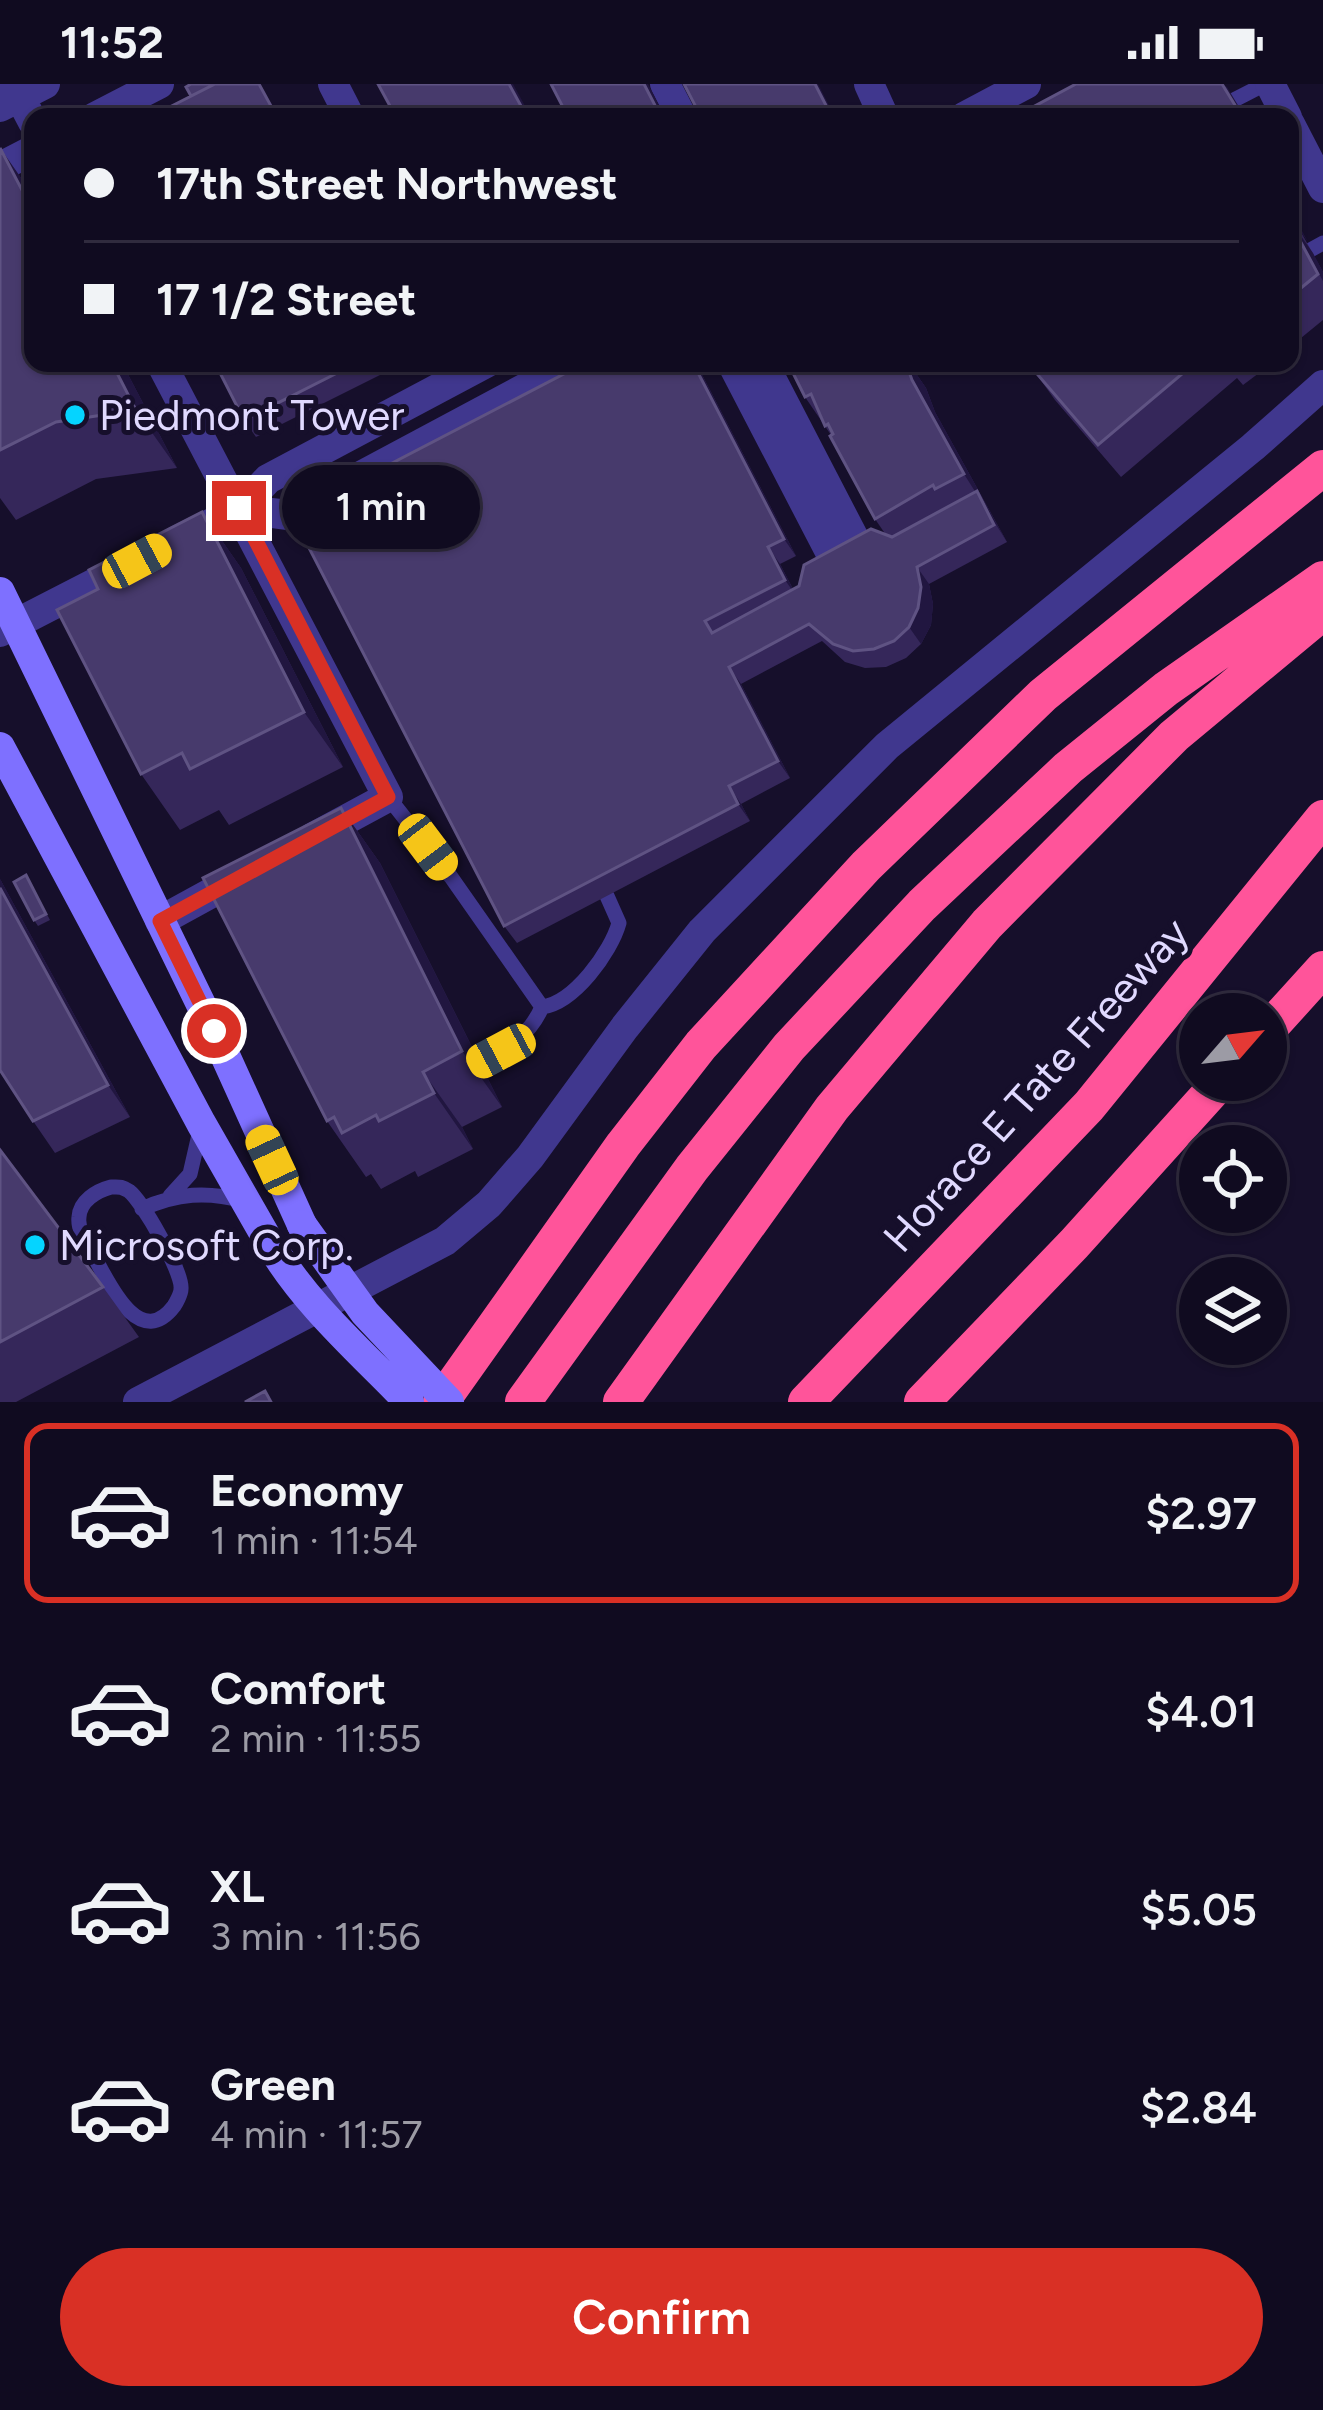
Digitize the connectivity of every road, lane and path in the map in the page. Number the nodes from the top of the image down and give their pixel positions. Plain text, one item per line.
1 (159, 84) edge
2 (1027, 84) edge
3 (1267, 84) edge
4 (1234, 100) edge
5 (112, 108) edge
6 (981, 108) edge
7 (1299, 141) edge
8 (1323, 188) edge
9 (1323, 243) edge
10 (1303, 254) edge
11 (166, 372) edge
12 (469, 372) edge
13 (488, 372) edge
14 (555, 372) edge
15 (737, 372) edge
16 (769, 372) edge
17 (1323, 385) edge
18 (501, 400) junction
19 (1323, 468) edge
20 (239, 508) junction
21 (1323, 579) edge
22 (0, 592) edge
23 (1323, 612) edge
24 (8, 628) edge
25 (0, 747) edge
26 (388, 797) junction
27 (1323, 818) edge
28 (607, 896) edge
29 (160, 921) junction
30 (1323, 969) edge
31 (542, 1007) junction
32 (1287, 1009) edge
33 (479, 1063) dead end
34 (1203, 1101) edge
35 (201, 1123) junction
36 (170, 1196) junction
37 (247, 1202) junction
38 (142, 1209) junction
39 (138, 1402) edge
40 (409, 1402) edge
41 (445, 1402) edge
42 (523, 1402) edge
43 (622, 1402) edge
44 (806, 1402) edge
45 (922, 1402) edge

1 - 5 street
2 - 6 street
3 - 4 lane
7 - 8 street
9 - 10 lane
11 - 20 street
12 - 20 street
13 - 18 street
14 - 18 street
15 - 16 street
17 - 39 street
18 - 20 street
19 - 41 highway
20 - 24 street
20 - 26 street
21 - 42 highway
22 - 24 main road
23 - 43 highway
24 - 29 main road
25 - 35 main road
26 - 29 street
26 - 31 lane
27 - 44 highway, Horace E Tate Freeway
28 - 31 lane
29 - 41 main road, bridge
30 - 32 highway
31 - 33 lane
34 - 45 highway
35 - 36 lane
35 - 37 main road
36 - 37 lane
36 - 38 lane
37 - 40 main road, bridge
38 - 38 lane

